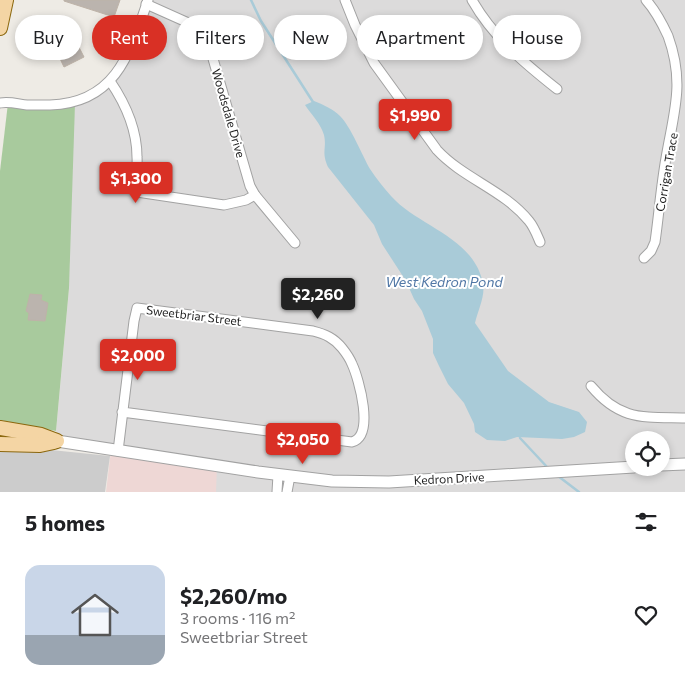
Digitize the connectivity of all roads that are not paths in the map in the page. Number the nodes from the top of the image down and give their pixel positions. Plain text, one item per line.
1 (2, 0) edge
2 (6, 0) edge
3 (345, 0) edge
4 (472, 0) edge
5 (646, 0) edge
6 (147, 2) edge
7 (1, 22) edge
8 (110, 80) junction
9 (557, 89) dead end
10 (0, 93) edge
11 (4, 102) edge
12 (255, 195) junction
13 (540, 242) dead end
14 (295, 243) dead end
15 (644, 258) dead end
16 (591, 386) dead end
17 (122, 412) junction
18 (685, 418) edge
19 (0, 428) edge
20 (56, 441) junction
21 (1, 443) edge
22 (118, 451) junction
23 (685, 464) edge
24 (670, 465) edge
25 (625, 468) edge
26 (284, 475) junction
27 (277, 492) edge
28 (287, 492) edge

1 - 7 main road
2 - 7 main road
3 - 13 street
4 - 9 street
5 - 15 street, Corrigan Trace
6 - 8 street
6 - 12 street, Woodsdale Drive
8 - 11 street
8 - 12 street
10 - 11 street
12 - 14 street, Woodsdale Drive
16 - 18 street
17 - 17 street, Sweetbriar Street
17 - 22 street
19 - 20 main road
20 - 21 main road
20 - 22 street, Kedron Drive
22 - 26 street, Kedron Drive
23 - 24 street
25 - 26 street, Kedron Drive
26 - 27 street
26 - 28 street

